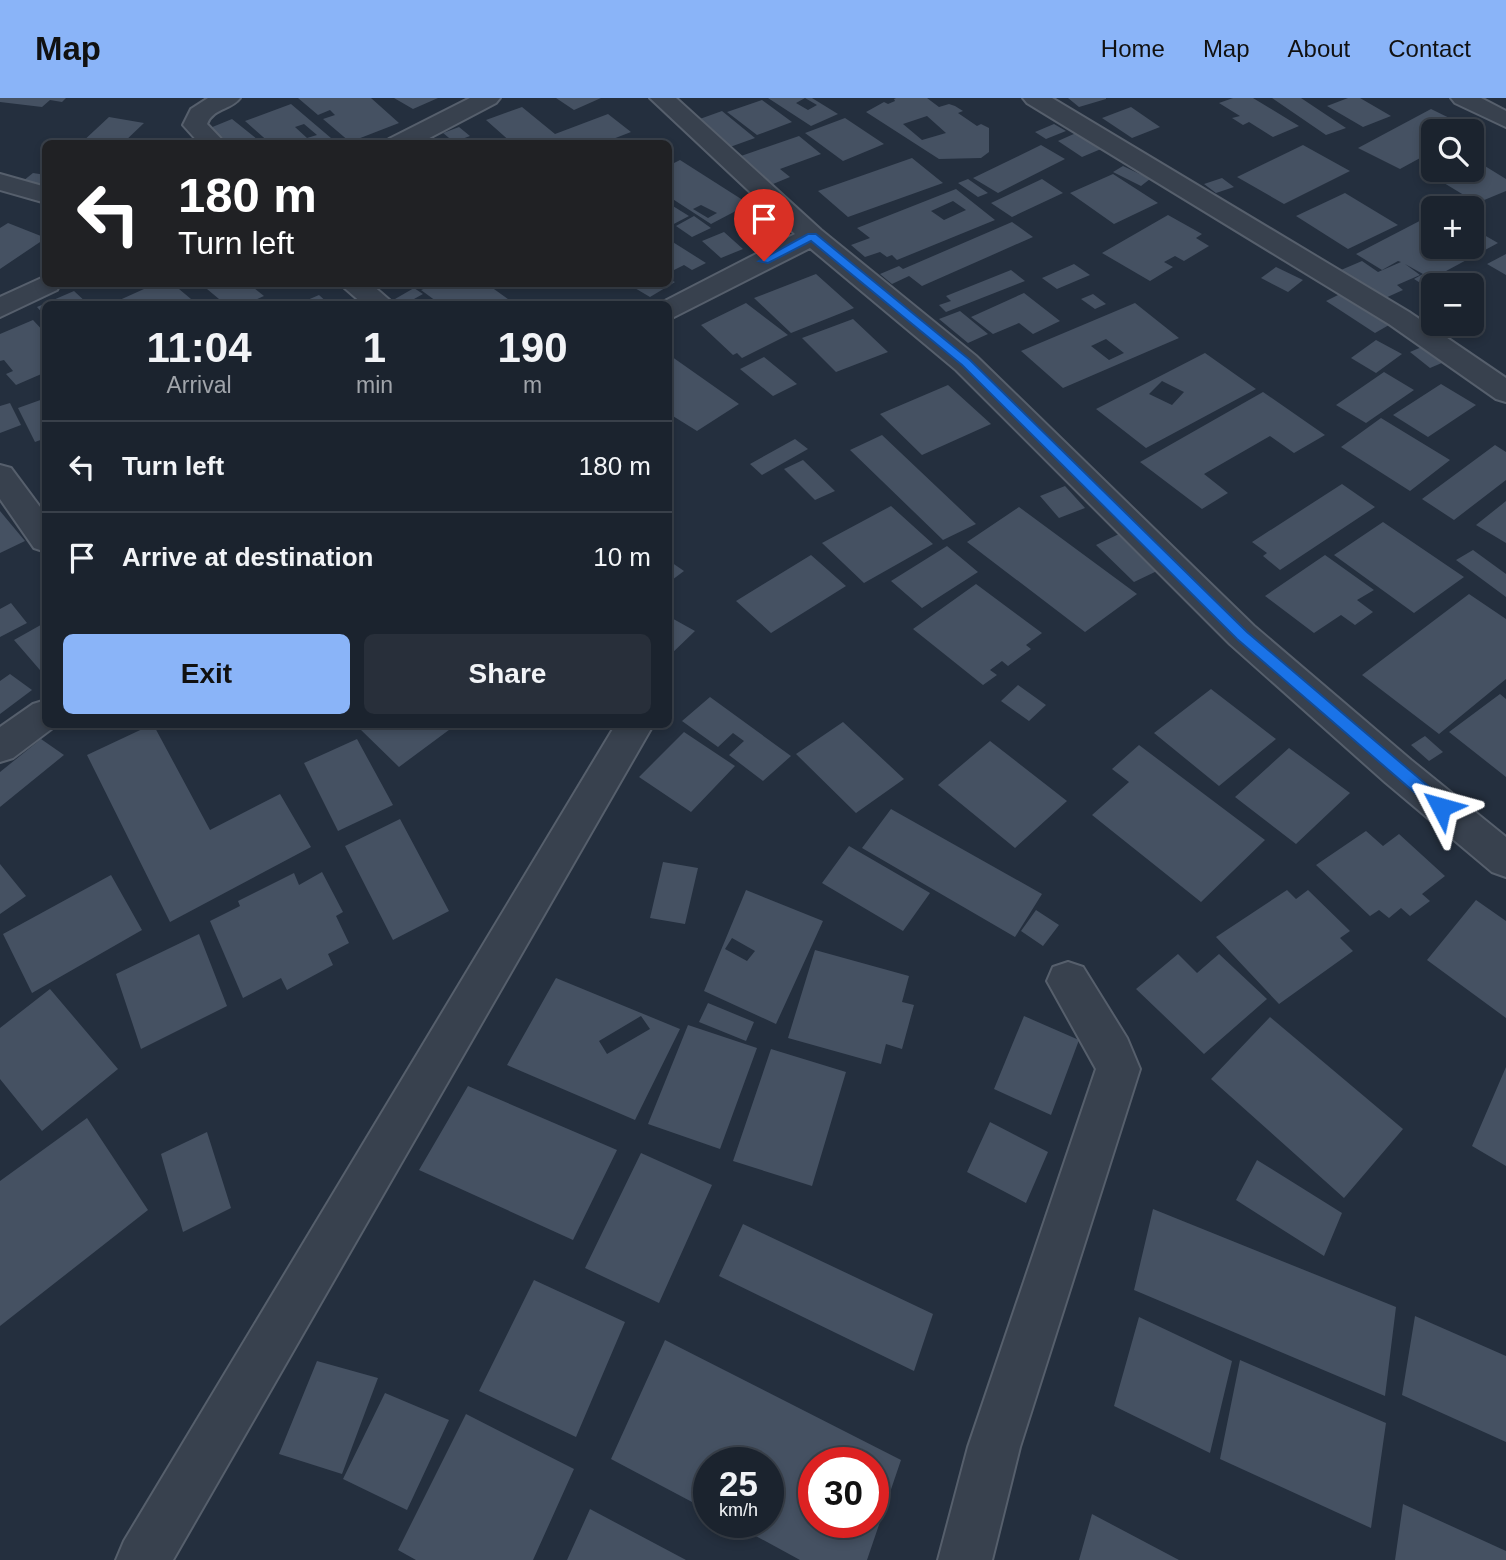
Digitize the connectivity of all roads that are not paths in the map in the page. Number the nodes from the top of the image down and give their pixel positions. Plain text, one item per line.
1 (228, 98) edge
2 (488, 98) edge
3 (662, 98) edge
4 (1035, 98) edge
5 (1462, 98) edge
6 (1506, 120) edge
7 (210, 140) edge
8 (406, 140) edge
9 (0, 182) edge
10 (42, 194) edge
11 (812, 236) junction
12 (42, 287) edge
13 (358, 287) edge
14 (376, 301) edge
15 (0, 308) edge
16 (672, 309) edge
17 (1506, 392) edge
18 (0, 476) edge
19 (42, 534) edge
20 (42, 717) edge
21 (633, 728) edge
22 (0, 747) edge
23 (1506, 860) edge
24 (1068, 981) dead end
25 (143, 1560) edge
26 (965, 1560) edge

1 - 7 street
2 - 8 street
3 - 11 street
4 - 17 street
5 - 6 street
9 - 10 street
11 - 16 street
11 - 23 street
12 - 15 street
13 - 14 street
18 - 19 street
20 - 22 street
21 - 25 street
24 - 26 street

